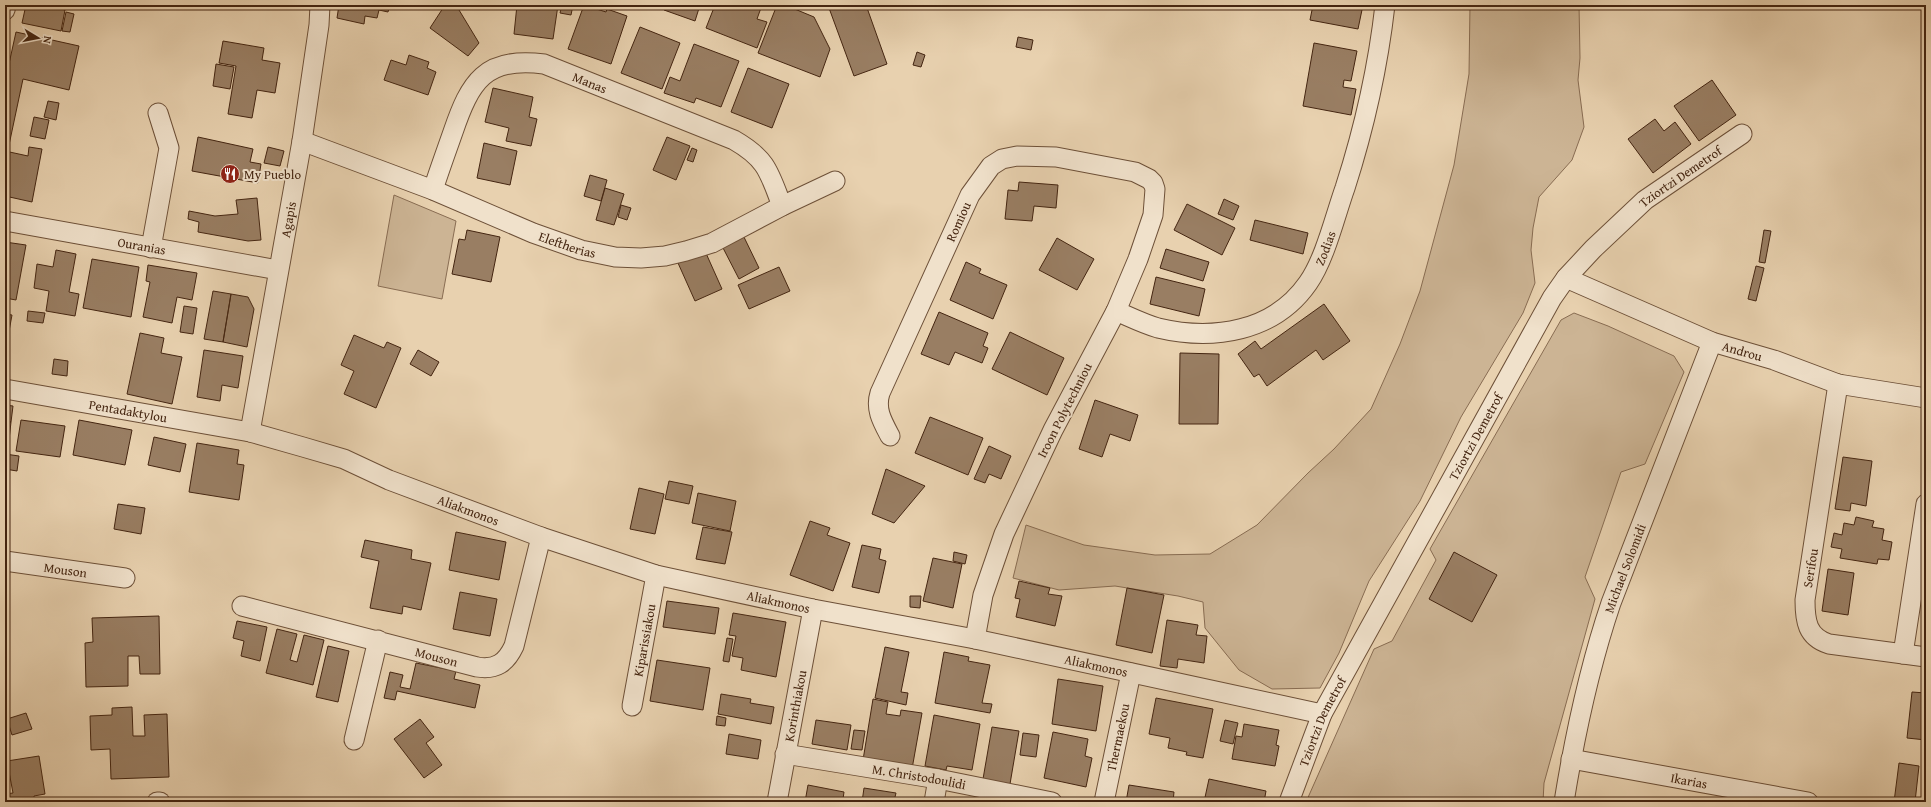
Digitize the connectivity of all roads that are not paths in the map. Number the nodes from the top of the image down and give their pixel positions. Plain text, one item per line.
1 (6, 5) edge
2 (320, 5) edge
3 (1385, 5) edge
4 (5, 10) edge
5 (158, 113) dead end
6 (1742, 134) dead end
7 (302, 141) junction
8 (835, 181) dead end
9 (1153, 183) joint
10 (433, 190) junction
11 (782, 206) junction
12 (5, 221) edge
13 (152, 248) junction
14 (278, 270) junction
15 (1566, 278) junction
16 (1116, 311) junction
17 (1712, 342) junction
18 (1838, 384) junction
19 (5, 389) edge
20 (1926, 398) edge
21 (250, 432) junction
22 (890, 436) dead end
23 (1926, 504) edge
24 (541, 537) junction
25 (5, 561) edge
26 (656, 575) junction
27 (125, 578) dead end
28 (242, 606) dead end
29 (814, 609) junction
30 (975, 639) junction
31 (378, 640) junction
32 (1903, 654) junction
33 (1926, 657) edge
34 (1131, 673) junction
35 (632, 706) dead end
36 (1322, 714) junction
37 (354, 740) dead end
38 (785, 754) junction
39 (1571, 759) junction
40 (938, 779) junction
41 (157, 802) edge
42 (160, 802) edge
43 (777, 802) edge
44 (934, 802) edge
45 (1052, 802) edge
46 (1104, 802) edge
47 (1289, 802) edge
48 (1564, 802) edge
49 (1808, 802) edge

1 - 4 street
2 - 7 street, Agapis
3 - 16 street, Zodias
5 - 13 street
6 - 15 street, Tziortzi Demetrof
7 - 10 street, Eleftherias
7 - 14 street, Agapis
8 - 11 street, Eleftherias
9 - 16 street, Iroon Polytechniou
9 - 22 street, Romiou
10 - 11 street, Eleftherias
10 - 11 street, Manas
12 - 13 street, Ouranias
13 - 14 street, Ouranias
14 - 21 street, Agapis
15 - 17 street, Androu
15 - 36 street, Tziortzi Demetrof
16 - 30 street, Iroon Polytechniou
17 - 18 street, Androu
17 - 39 street, Michael Solomidi
18 - 20 street, Androu
18 - 32 street, Serifou
19 - 21 street, Pentadaktylou
21 - 24 street, Aliakmonos
23 - 32 street
24 - 26 street, Aliakmonos
24 - 31 street, Mouson
25 - 27 street, Mouson
26 - 29 street, Aliakmonos
26 - 35 street, Kiparissiakou
28 - 31 street, Mouson
29 - 30 street, Aliakmonos
29 - 38 street, Korinthiakou
30 - 34 street, Aliakmonos
31 - 37 street
32 - 33 street, Serifou
34 - 36 street, Aliakmonos
34 - 46 street, Thermaekou
36 - 47 street, Tziortzi Demetrof
38 - 40 street, M. Christodoulidi
38 - 43 street, Korinthiakou
39 - 48 street, Michael Solomidi
39 - 49 street, Ikarias
40 - 44 street
40 - 45 street, M. Christodoulidi
41 - 42 street

